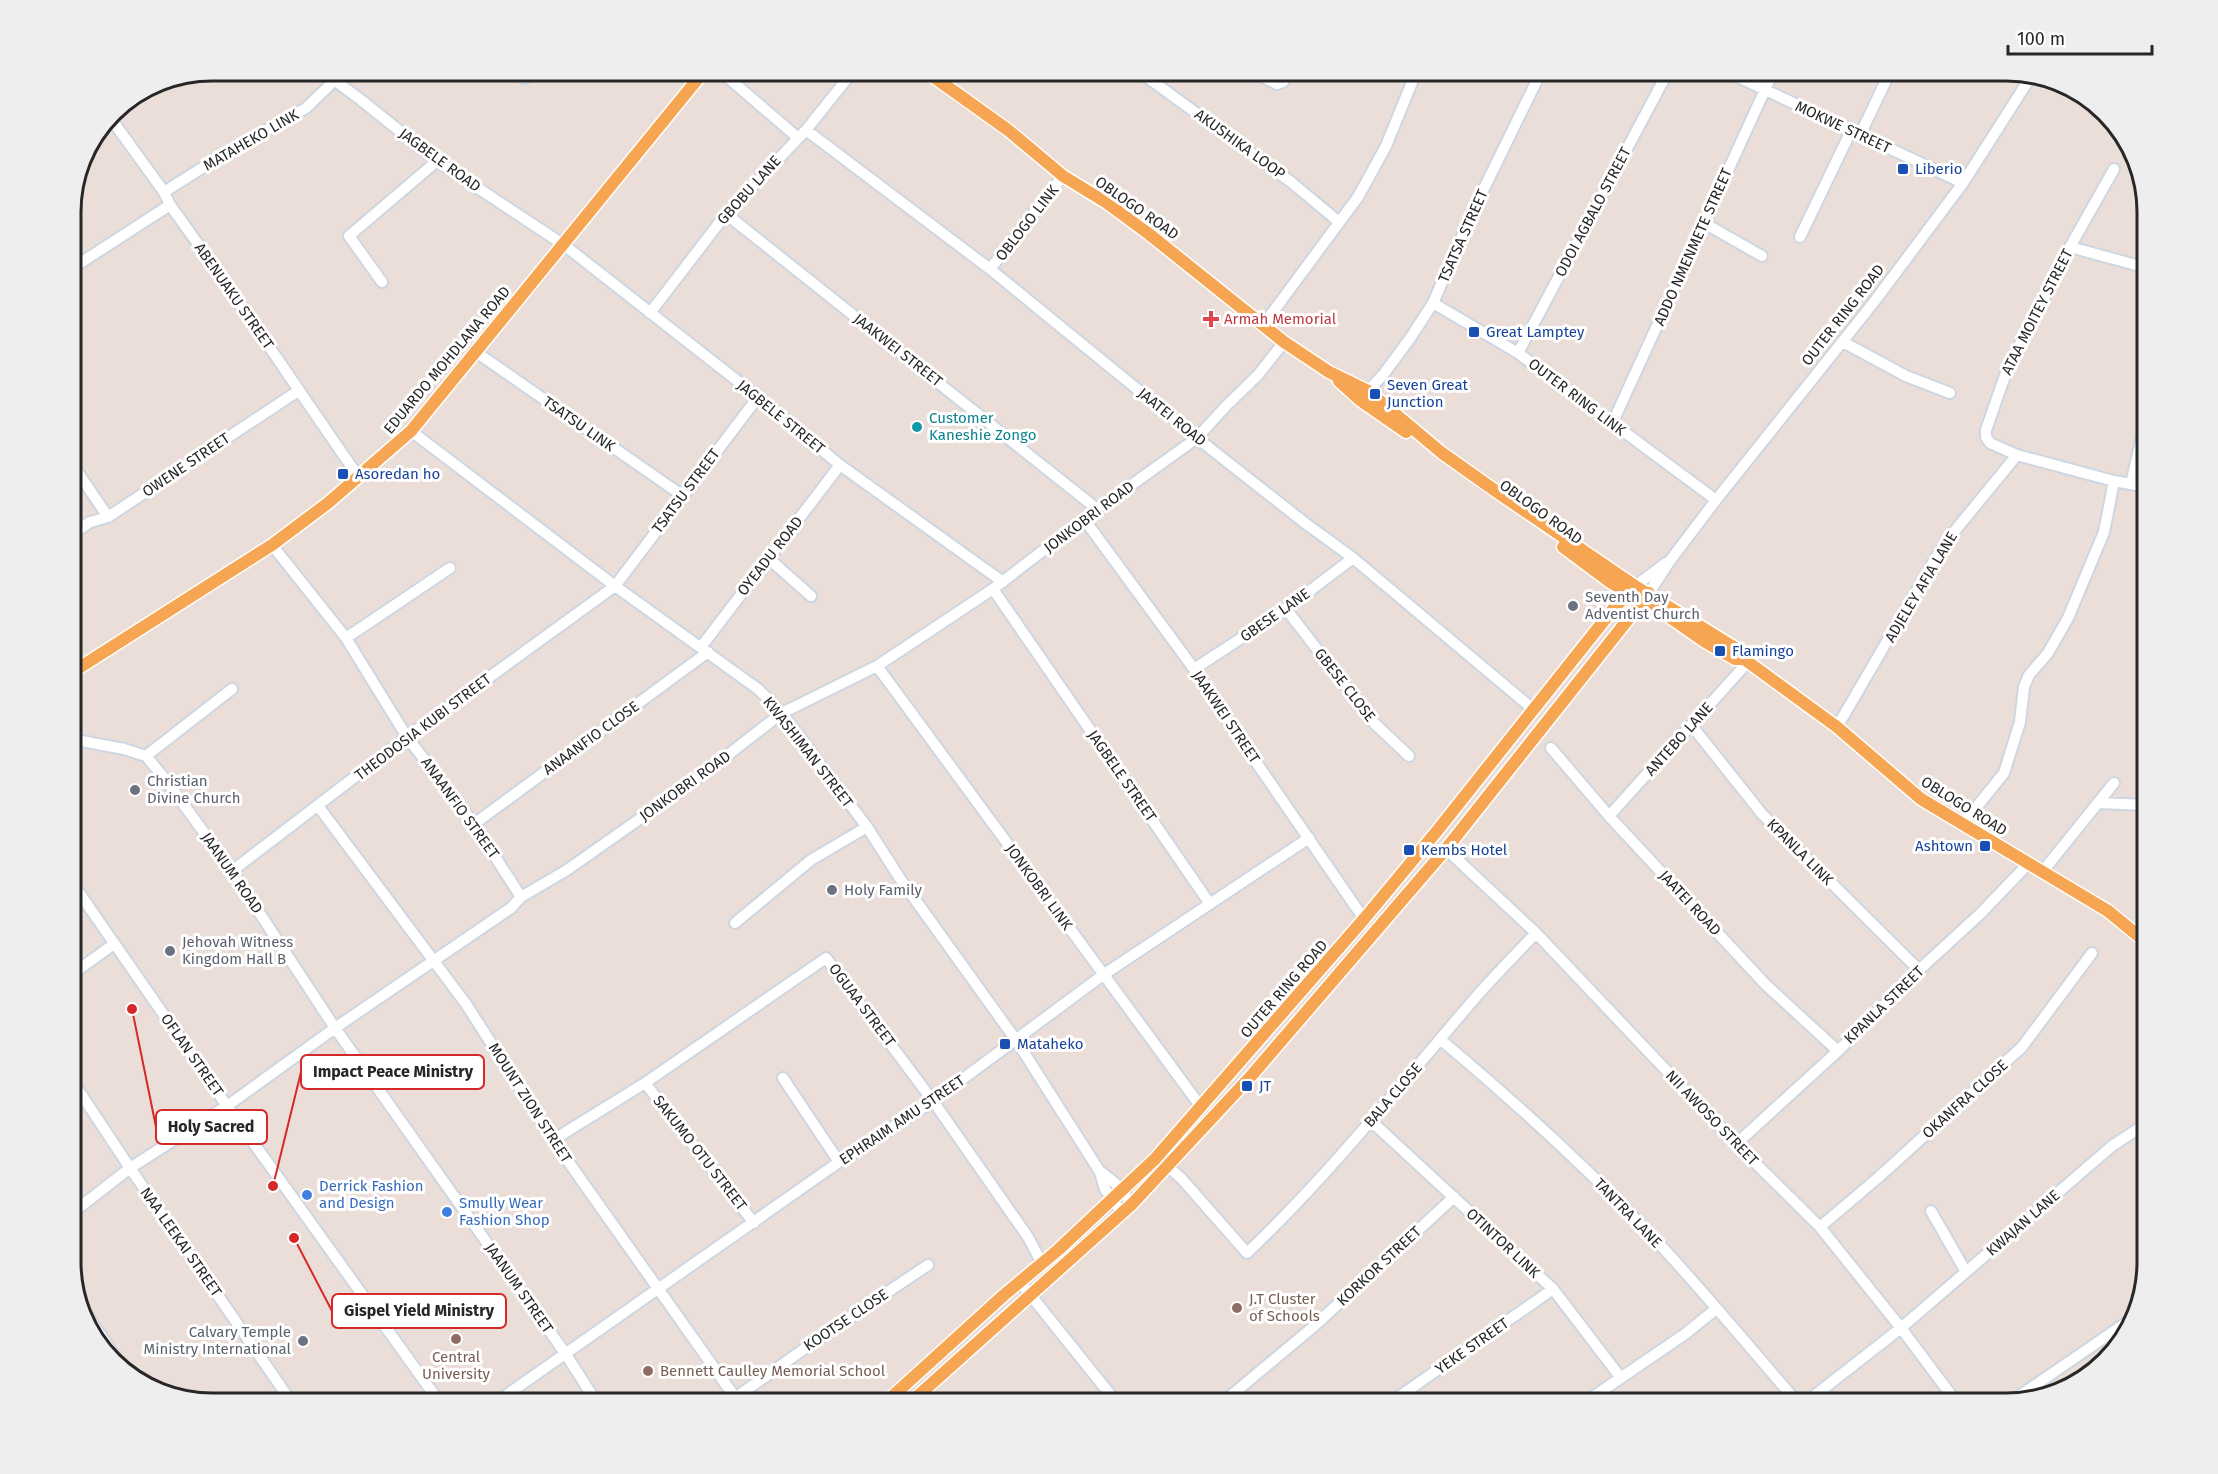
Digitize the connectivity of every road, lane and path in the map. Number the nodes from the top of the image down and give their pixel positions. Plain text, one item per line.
1 (334, 81) joint
2 (696, 81) edge
3 (731, 81) edge
4 (845, 81) edge
5 (939, 81) edge
6 (1152, 81) edge
7 (1270, 81) edge
8 (1284, 81) edge
9 (1413, 81) edge
10 (1537, 81) edge
11 (1662, 81) edge
12 (1746, 81) edge
13 (1768, 81) edge
14 (1885, 81) edge
15 (2027, 83) edge
16 (1764, 90) junction
17 (115, 124) edge
18 (806, 130) junction
19 (1855, 133) junction
20 (796, 137) junction
21 (437, 161) junction
22 (2114, 169) dead end
23 (1063, 176) junction
24 (1963, 183) junction
25 (164, 192) junction
26 (170, 205) junction
27 (726, 214) junction
28 (1339, 222) junction
29 (1704, 223) junction
30 (1800, 237) dead end
31 (564, 245) junction
32 (2070, 247) junction
33 (1762, 256) dead end
34 (81, 263) edge
35 (2137, 265) edge
36 (990, 269) junction
37 (382, 282) dead end
38 (1433, 303) junction
39 (650, 313) junction
40 (1264, 324) junction
41 (1284, 342) junction
42 (1843, 342) junction
43 (476, 352) junction
44 (1518, 353) junction
45 (298, 390) junction
46 (1950, 393) dead end
47 (1364, 396) junction
48 (758, 397) junction
49 (1612, 424) junction
50 (411, 431) junction
51 (1197, 438) junction
52 (2017, 455) junction
53 (2137, 460) edge
54 (840, 465) junction
55 (358, 476) junction
56 (81, 477) edge
57 (2115, 482) junction
58 (2131, 484) junction
59 (2137, 485) edge
60 (683, 496) junction
61 (1716, 500) junction
62 (1097, 509) junction
63 (108, 517) junction
64 (1084, 519) junction
65 (81, 528) edge
66 (272, 545) junction
67 (767, 557) junction
68 (1353, 558) junction
69 (1669, 562) junction
70 (450, 568) dead end
71 (1003, 582) junction
72 (615, 586) junction
73 (993, 589) junction
74 (1631, 589) junction
75 (812, 596) dead end
76 (1646, 598) junction
77 (1286, 609) junction
78 (346, 638) junction
79 (705, 650) junction
80 (1746, 660) junction
81 (877, 666) junction
82 (81, 667) edge
83 (1194, 669) junction
84 (232, 688) dead end
85 (1533, 710) junction
86 (782, 713) junction
87 (1692, 726) junction
88 (1837, 727) junction
89 (407, 737) junction
90 (81, 741) edge
91 (1551, 748) dead end
92 (146, 756) junction
93 (1409, 756) dead end
94 (2114, 783) dead end
95 (2098, 802) junction
96 (2137, 804) edge
97 (318, 806) junction
98 (1609, 816) junction
99 (474, 824) junction
100 (1962, 825) junction
101 (867, 827) junction
102 (1309, 838) junction
103 (1446, 849) junction
104 (2029, 863) junction
105 (232, 871) junction
106 (2043, 871) junction
107 (81, 896) edge
108 (521, 897) junction
109 (1210, 904) junction
110 (1364, 918) junction
111 (735, 923) dead end
112 (1536, 933) junction
113 (2137, 934) edge
114 (114, 944) junction
115 (2092, 954) dead end
116 (433, 960) junction
117 (81, 968) edge
118 (1919, 970) junction
119 (1103, 975) junction
120 (335, 1028) junction
121 (1016, 1040) junction
122 (1441, 1040) junction
123 (1838, 1051) junction
124 (783, 1078) dead end
125 (645, 1083) junction
126 (81, 1094) edge
127 (933, 1101) junction
128 (227, 1106) junction
129 (1201, 1107) junction
130 (1371, 1121) junction
131 (2137, 1130) edge
132 (553, 1140) junction
133 (1736, 1144) junction
134 (839, 1162) junction
135 (1168, 1167) junction
136 (130, 1168) junction
137 (1100, 1172) junction
138 (1121, 1191) junction
139 (1454, 1197) junction
140 (1112, 1201) junction
141 (1132, 1204) junction
142 (81, 1206) edge
143 (1931, 1211) dead end
144 (1122, 1214) junction
145 (754, 1223) junction
146 (1820, 1227) junction
147 (1045, 1262) junction
148 (928, 1264) dead end
149 (1966, 1272) junction
150 (1020, 1282) junction
151 (658, 1289) junction
152 (1553, 1289) junction
153 (1032, 1295) junction
154 (1716, 1309) junction
155 (1901, 1328) junction
156 (2119, 1328) edge
157 (565, 1353) junction
158 (1621, 1378) junction
159 (1237, 1392) edge
160 (2026, 1392) edge
161 (284, 1393) edge
162 (432, 1393) edge
163 (510, 1393) edge
164 (590, 1393) edge
165 (731, 1393) edge
166 (748, 1393) edge
167 (897, 1393) edge
168 (921, 1393) edge
169 (1109, 1393) edge
170 (1406, 1393) edge
171 (1600, 1393) edge
172 (1789, 1393) edge
173 (1819, 1393) edge
174 (1949, 1393) edge

1 - 21 street, JAGBELE ROAD
1 - 25 street, MATAHEKO LINK
2 - 31 main road, EDUARDO MOHDLANA ROAD
3 - 20 street
4 - 18 street, GBOBU LANE
5 - 23 main road, OBLOGO ROAD
6 - 28 street, AKUSHIKA LOOP
7 - 8 street
9 - 28 street
10 - 38 street, TSATSA STREET
11 - 44 street, ODOI AGBALO STREET
12 - 16 street, MOKWE STREET
13 - 16 street, ADDO NMENMETE STREET
14 - 19 street
15 - 24 street, OUTER RING ROAD
16 - 19 street, MOKWE STREET
16 - 29 street, ADDO NMENMETE STREET
17 - 25 street, ABENUAKU STREET
18 - 20 street, GBOBU LANE
18 - 36 street, JAATEI ROAD
19 - 24 street, MOKWE STREET
19 - 30 street
20 - 27 street, GBOBU LANE
21 - 31 street, JAGBELE ROAD
21 - 37 street
22 - 32 street, ATAA MOITEY STREET
23 - 36 street, OBLOGO LINK
23 - 40 main road, OBLOGO ROAD
24 - 42 street, OUTER RING ROAD
25 - 26 street, ABENUAKU STREET
26 - 34 street
26 - 45 street, ABENUAKU STREET
27 - 39 street, GBOBU LANE
27 - 62 street, JAAKWEI STREET
28 - 40 street
29 - 33 street
29 - 49 street, ADDO NMENMETE STREET
31 - 39 street, JAGBELE STREET
31 - 43 main road, EDUARDO MOHDLANA ROAD
32 - 35 street
32 - 52 street, ATAA MOITEY STREET
36 - 51 street, JAATEI ROAD
38 - 44 street, OUTER RING LINK
38 - 47 street, TSATSA STREET
39 - 48 street, JAGBELE STREET
40 - 41 main road, OBLOGO ROAD
41 - 47 main road, OBLOGO ROAD
41 - 51 street, JONKOBRI ROAD
42 - 46 street
42 - 61 street, OUTER RING ROAD
43 - 50 main road, EDUARDO MOHDLANA ROAD
43 - 60 street, TSATSU LINK
44 - 49 street, OUTER RING LINK
45 - 55 street, ABENUAKU STREET
45 - 63 street, OWENE STREET
47 - 74 main road, OBLOGO ROAD
48 - 54 street, JAGBELE STREET
48 - 60 street, TSATSU STREET
49 - 61 street, OUTER RING LINK
50 - 55 main road, EDUARDO MOHDLANA ROAD
50 - 72 street, KWASHIMAN STREET
51 - 62 street, JONKOBRI ROAD
51 - 68 street, JAATEI ROAD
52 - 57 street, ATAA MOITEY STREET
52 - 88 street, ADJELEY AFIA LANE
53 - 58 street
54 - 67 street, OYEADU ROAD
54 - 71 street, JAGBELE STREET
55 - 66 main road, EDUARDO MOHDLANA ROAD
56 - 63 street
57 - 58 street, ATAA MOITEY STREET
57 - 100 street
58 - 59 street, ATAA MOITEY STREET
60 - 72 street, TSATSU STREET
61 - 69 street, OUTER RING ROAD
62 - 64 street, JONKOBRI ROAD
63 - 65 street, OWENE STREET
64 - 71 street, JONKOBRI ROAD
64 - 83 street, JAAKWEI STREET
66 - 78 street, ANAANFIO STREET
66 - 82 main road, EDUARDO MOHDLANA ROAD
67 - 75 street
67 - 79 street, OYEADU ROAD
68 - 77 street, GBESE LANE
68 - 85 street, JAATEI ROAD
69 - 74 street, OUTER RING ROAD
69 - 76 street, OUTER RING ROAD
70 - 78 street
71 - 73 street, JONKOBRI ROAD
72 - 79 street, KWASHIMAN STREET
72 - 89 street, THEODOSIA KUBI STREET
73 - 81 street, JONKOBRI ROAD
73 - 109 street, JAGBELE STREET
74 - 76 main road, OBLOGO ROAD
74 - 85 main road, OUTER RING ROAD
76 - 80 main road, OBLOGO ROAD
76 - 103 main road, OUTER RING ROAD
77 - 83 street, GBESE LANE
77 - 93 street, GBESE CLOSE
78 - 89 street, ANAANFIO STREET
79 - 86 street, KWASHIMAN STREET
79 - 99 street, ANAANFIO CLOSE
80 - 87 street, ANTEBO LANE
80 - 88 main road, OBLOGO ROAD
81 - 86 street, JONKOBRI ROAD
81 - 119 street, JONKOBRI LINK
83 - 102 street, JAAKWEI STREET
84 - 92 street
85 - 110 main road, OUTER RING ROAD
86 - 101 street, KWASHIMAN STREET
86 - 108 street, JONKOBRI ROAD
87 - 98 street, ANTEBO LANE
87 - 118 street, KPANLA LINK
88 - 100 main road, OBLOGO ROAD
89 - 97 street, THEODOSIA KUBI STREET
89 - 99 street, ANAANFIO STREET
90 - 92 street
91 - 98 street, JAATEI ROAD
92 - 105 street, JAANUM ROAD
94 - 95 street
95 - 96 street
95 - 106 street
97 - 105 street, THEODOSIA KUBI STREET
97 - 116 street, MOUNT ZION STREET
98 - 123 street, JAATEI ROAD
99 - 108 street, ANAANFIO STREET
100 - 104 main road, OBLOGO ROAD
101 - 111 street
101 - 121 street, KWASHIMAN STREET
102 - 109 street, EPHRAIM AMU STREET
102 - 110 street, JAAKWEI STREET
103 - 112 street, NII AWOSO STREET
103 - 135 main road, OUTER RING ROAD
104 - 106 main road, OBLOGO ROAD
104 - 118 street, KPANLA STREET
105 - 120 street, JAANUM ROAD
106 - 113 main road, OBLOGO ROAD
107 - 114 street, OFLAN STREET
108 - 116 street, JONKOBRI ROAD
109 - 119 street, EPHRAIM AMU STREET
110 - 129 main road, OUTER RING ROAD
112 - 122 street, BALA CLOSE
112 - 133 street, NII AWOSO STREET
114 - 117 street
114 - 128 street, OFLAN STREET
115 - 146 street, OKANFRA CLOSE
116 - 120 street, JONKOBRI ROAD
116 - 132 street, MOUNT ZION STREET
118 - 123 street, KPANLA STREET
119 - 121 street, EPHRAIM AMU STREET
119 - 129 street, JONKOBRI LINK
120 - 128 street, JONKOBRI ROAD
120 - 157 street, JAANUM STREET
121 - 127 street, EPHRAIM AMU STREET
121 - 137 street, KWASHIMAN STREET
122 - 130 street, BALA CLOSE
122 - 154 street, TANTRA LANE
123 - 133 street, KPANLA STREET
124 - 134 street
125 - 127 street, OGUAA STREET
125 - 132 street, OGUAA STREET
125 - 145 street, SAKUMO OTU STREET
126 - 136 street, NAA LEEKAI STREET
127 - 134 street, EPHRAIM AMU STREET
127 - 147 street, OGUAA STREET
128 - 136 street, JONKOBRI ROAD
128 - 162 street, OFLAN STREET
129 - 138 main road, OUTER RING ROAD
130 - 135 street, BALA CLOSE
130 - 139 street, OTINTOR LINK
131 - 149 street, KWAJAN LANE
132 - 151 street, MOUNT ZION STREET
133 - 146 street, NII AWOSO STREET
134 - 145 street, EPHRAIM AMU STREET
135 - 141 main road, OUTER RING ROAD
136 - 142 street, JONKOBRI ROAD
136 - 161 street, NAA LEEKAI STREET
137 - 138 street, KWASHIMAN STREET
137 - 140 street, KWASHIMAN STREET
138 - 140 main road, OUTER RING ROAD
138 - 141 street, KWASHIMAN STREET
139 - 152 street, OTINTOR LINK
139 - 159 street, KORKOR STREET
140 - 144 street, KWASHIMAN STREET
140 - 147 main road, OUTER RING ROAD
141 - 144 main road, OUTER RING ROAD
143 - 149 street
144 - 153 main road, OUTER RING ROAD
145 - 151 street, EPHRAIM AMU STREET
146 - 155 street, NII AWOSO STREET
147 - 150 main road, OUTER RING ROAD
148 - 166 street, KOOTSE CLOSE
149 - 155 street, KWAJAN LANE
150 - 153 street
150 - 167 main road, OUTER RING ROAD
151 - 157 street, EPHRAIM AMU STREET
151 - 165 street, MOUNT ZION STREET
152 - 158 street, OTINTOR LINK
152 - 170 street, YEKE STREET
153 - 168 main road, OUTER RING ROAD
153 - 169 street
154 - 158 street
154 - 172 street, TANTRA LANE
155 - 173 street, KWAJAN LANE
155 - 174 street, NII AWOSO STREET
156 - 160 street
157 - 163 street, EPHRAIM AMU STREET
157 - 164 street, JAANUM STREET
158 - 171 street

